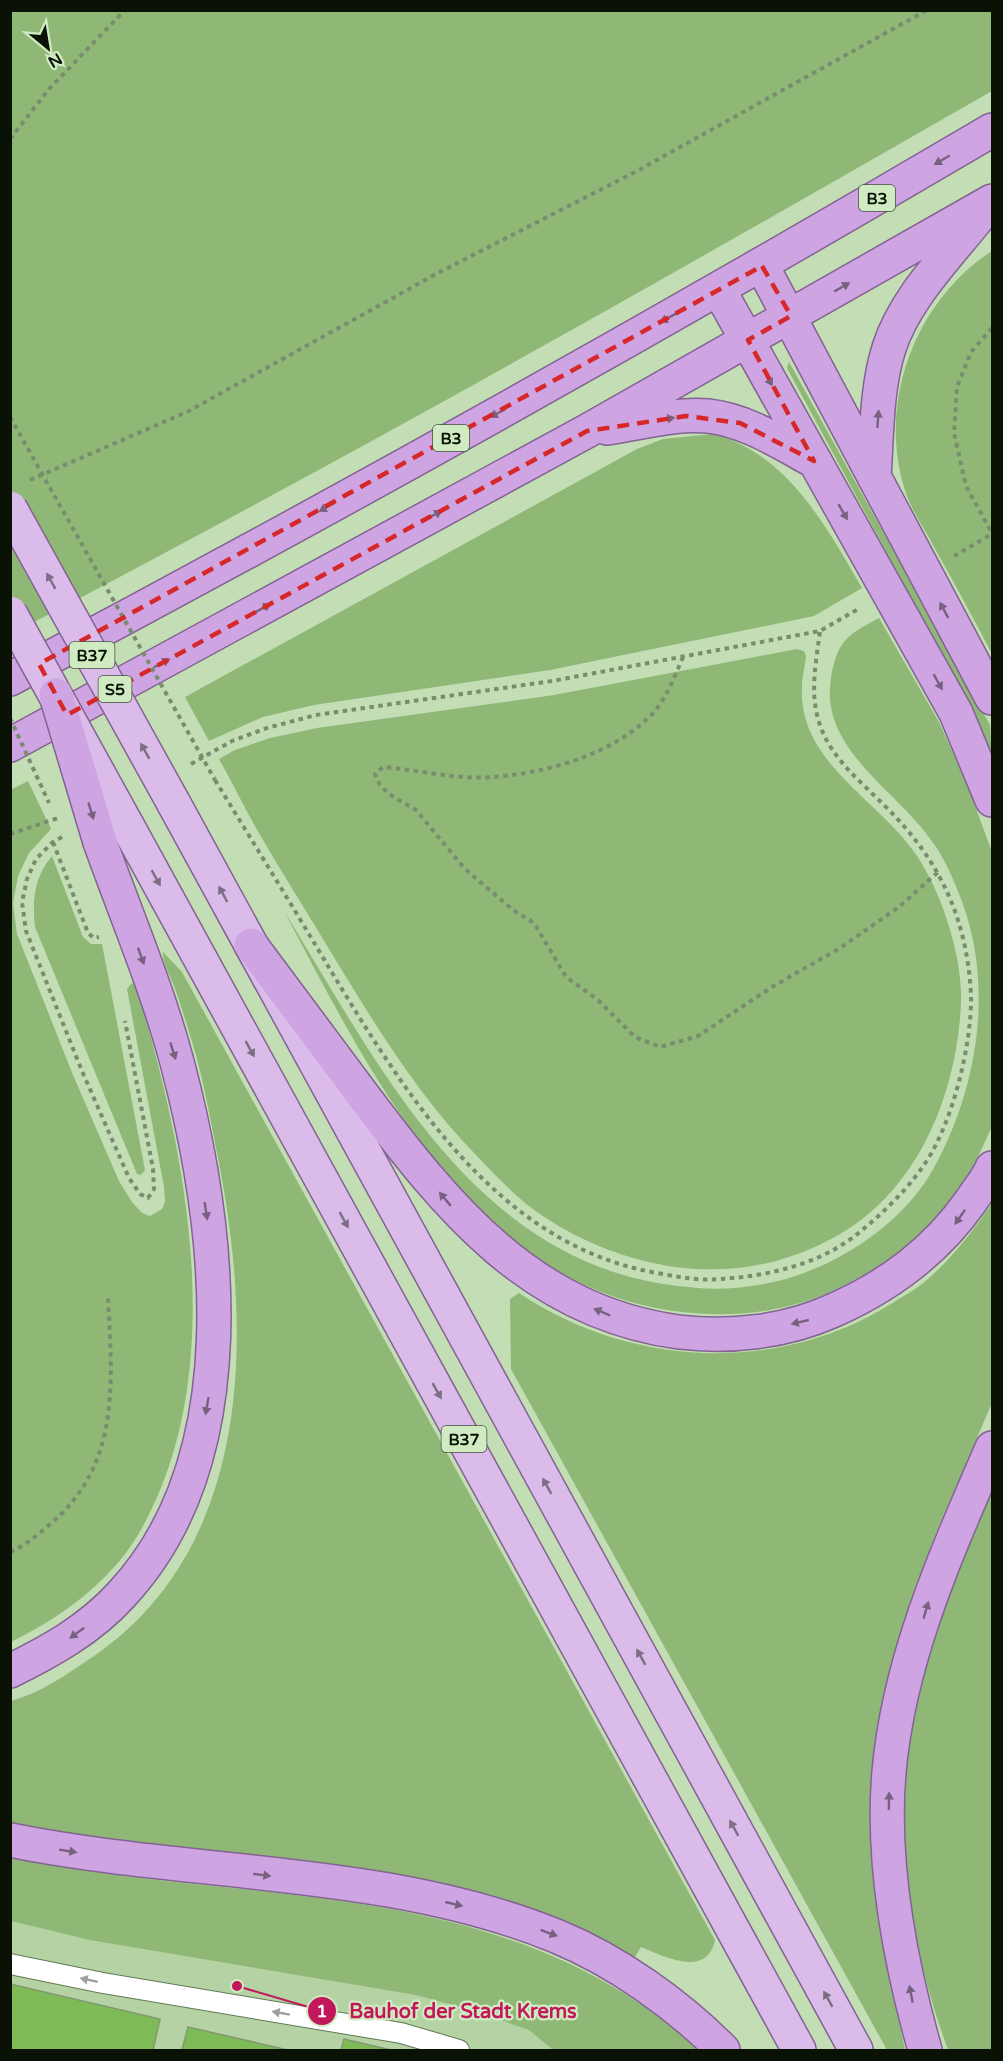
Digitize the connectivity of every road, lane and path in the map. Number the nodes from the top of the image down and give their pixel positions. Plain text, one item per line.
1 (124, 10) edge
2 (927, 10) edge
3 (993, 130) edge
4 (10, 139) edge
5 (991, 202) edge
6 (762, 266) junction
7 (719, 290) junction
8 (791, 316) junction
9 (993, 328) edge
10 (748, 340) junction
11 (10, 417) edge
12 (587, 431) junction
13 (814, 461) junction
14 (874, 477) junction
15 (16, 496) edge
16 (993, 534) edge
17 (948, 560) dead end
18 (866, 605) dead end
19 (10, 613) edge
20 (820, 631) junction
21 (684, 656) junction
22 (10, 679) edge
23 (56, 695) joint
24 (993, 698) edge
25 (10, 718) edge
26 (10, 745) edge
27 (181, 770) dead end
28 (993, 800) edge
29 (59, 824) dead end
30 (63, 834) dead end
31 (92, 836) junction
32 (53, 842) junction
33 (938, 872) junction
34 (88, 933) dead end
35 (251, 945) junction
36 (124, 1014) dead end
37 (993, 1168) edge
38 (108, 1296) dead end
39 (993, 1448) edge
40 (10, 1552) edge
41 (10, 1671) edge
42 (10, 1840) edge
43 (10, 1964) edge
44 (459, 2050) edge
45 (723, 2050) edge
46 (799, 2050) edge
47 (856, 2050) edge
48 (925, 2050) edge

1 - 4 path
2 - 15 path
3 -> 6 highway, B3
8 -> 5 highway
14 -> 5 highway
6 - 7 highway, B3
6 - 8 highway
7 - 10 highway
7 -> 22 highway, B3
8 - 10 highway
8 - 14 highway
9 - 16 path
10 - 12 highway
10 -> 13 highway
11 - 33 path, bridge
12 -> 13 highway
26 -> 12 highway, S5
13 -> 28 highway
24 -> 14 highway
35 -> 15 main road, B37, bridge
16 - 17 path
18 - 20 path
19 - 23 main road, B37, bridge
20 - 21 path
20 - 33 path
21 - 27 path
21 - 33 path
23 -> 31 highway, bridge
25 - 29 path, bridge
30 - 31 path
31 - 32 path
31 -> 41 highway
31 -> 46 main road, B37
32 - 34 path
32 - 36 path
37 -> 35 highway
47 -> 35 main road, B37
38 - 40 path
48 -> 39 highway
42 -> 45 highway
44 -> 43 lane

